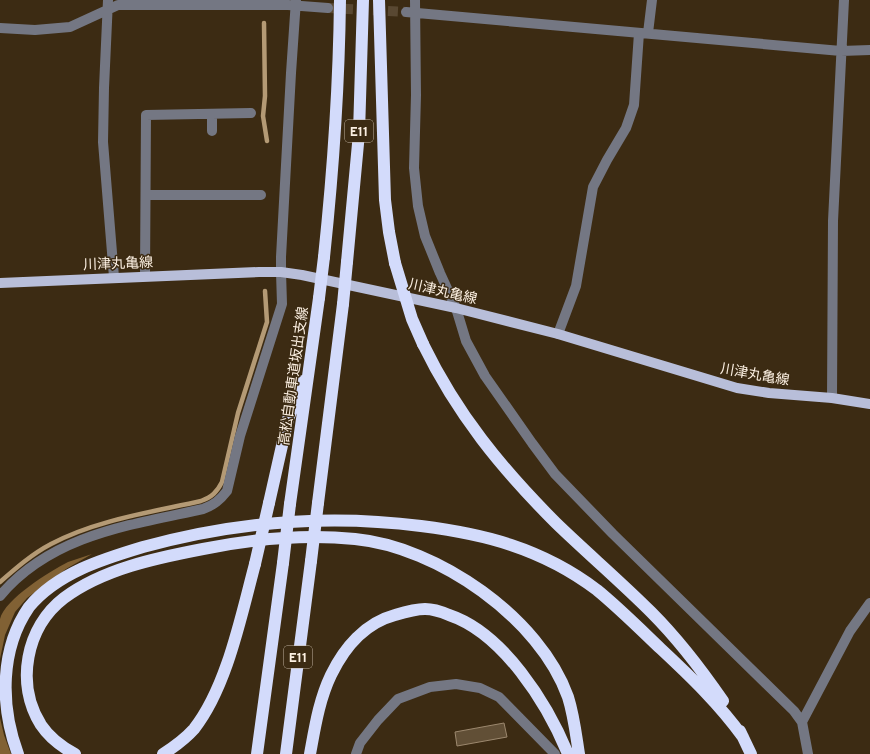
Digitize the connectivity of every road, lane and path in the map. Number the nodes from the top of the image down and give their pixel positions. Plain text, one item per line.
1 (340, 0) edge
2 (363, 0) edge
3 (379, 0) edge
4 (415, 0) edge
5 (652, 0) edge
6 (844, 0) edge
7 (296, 2) edge
8 (108, 5) edge
9 (328, 8) tunnel mouth
10 (410, 13) junction
11 (0, 28) edge
12 (644, 33) junction
13 (870, 50) edge
14 (841, 51) junction
15 (251, 113) dead end
16 (212, 114) junction
17 (212, 131) dead end
18 (146, 195) junction
19 (260, 195) dead end
20 (281, 272) junction
21 (145, 276) junction
22 (114, 277) junction
23 (0, 283) edge
24 (456, 308) junction
25 (558, 334) junction
26 (311, 361) junction
27 (832, 398) junction
28 (870, 404) edge
29 (0, 596) edge
30 (870, 603) edge
31 (802, 722) junction
32 (743, 737) junction
33 (18, 754) edge
34 (75, 754) edge
35 (163, 754) edge
36 (257, 754) edge
37 (286, 754) edge
38 (310, 754) edge
39 (356, 754) edge
40 (555, 754) edge
41 (568, 754) edge
42 (579, 754) edge
43 (751, 754) edge
44 (808, 754) edge

1 - 26 highway, 高松自動車道坂出支線 / E11, bridge
2 - 37 highway, E11, bridge
3 - 32 highway, bridge
4 - 10 street
5 - 12 street
6 - 14 street
7 - 8 street
7 - 9 street
7 - 20 street
8 - 11 street
8 - 22 street
10 - 12 street
10 - 24 street
12 - 14 street
12 - 25 street
13 - 14 street
14 - 27 street
15 - 16 street
16 - 17 street
16 - 18 street
18 - 19 street
18 - 21 street
20 - 21 main road, 川津丸亀線
20 - 24 main road, 川津丸亀線
20 - 29 street
21 - 22 main road, 川津丸亀線
22 - 23 main road, 川津丸亀線
24 - 25 main road, 川津丸亀線
24 - 31 street
25 - 27 main road, 川津丸亀線
26 - 35 highway, bridge
26 - 36 highway, 高松自動車道坂出支線 / E11, bridge
27 - 28 main road, 川津丸亀線
30 - 31 street
31 - 44 street
32 - 33 highway
32 - 43 highway
34 - 42 highway
38 - 41 highway
39 - 40 street

